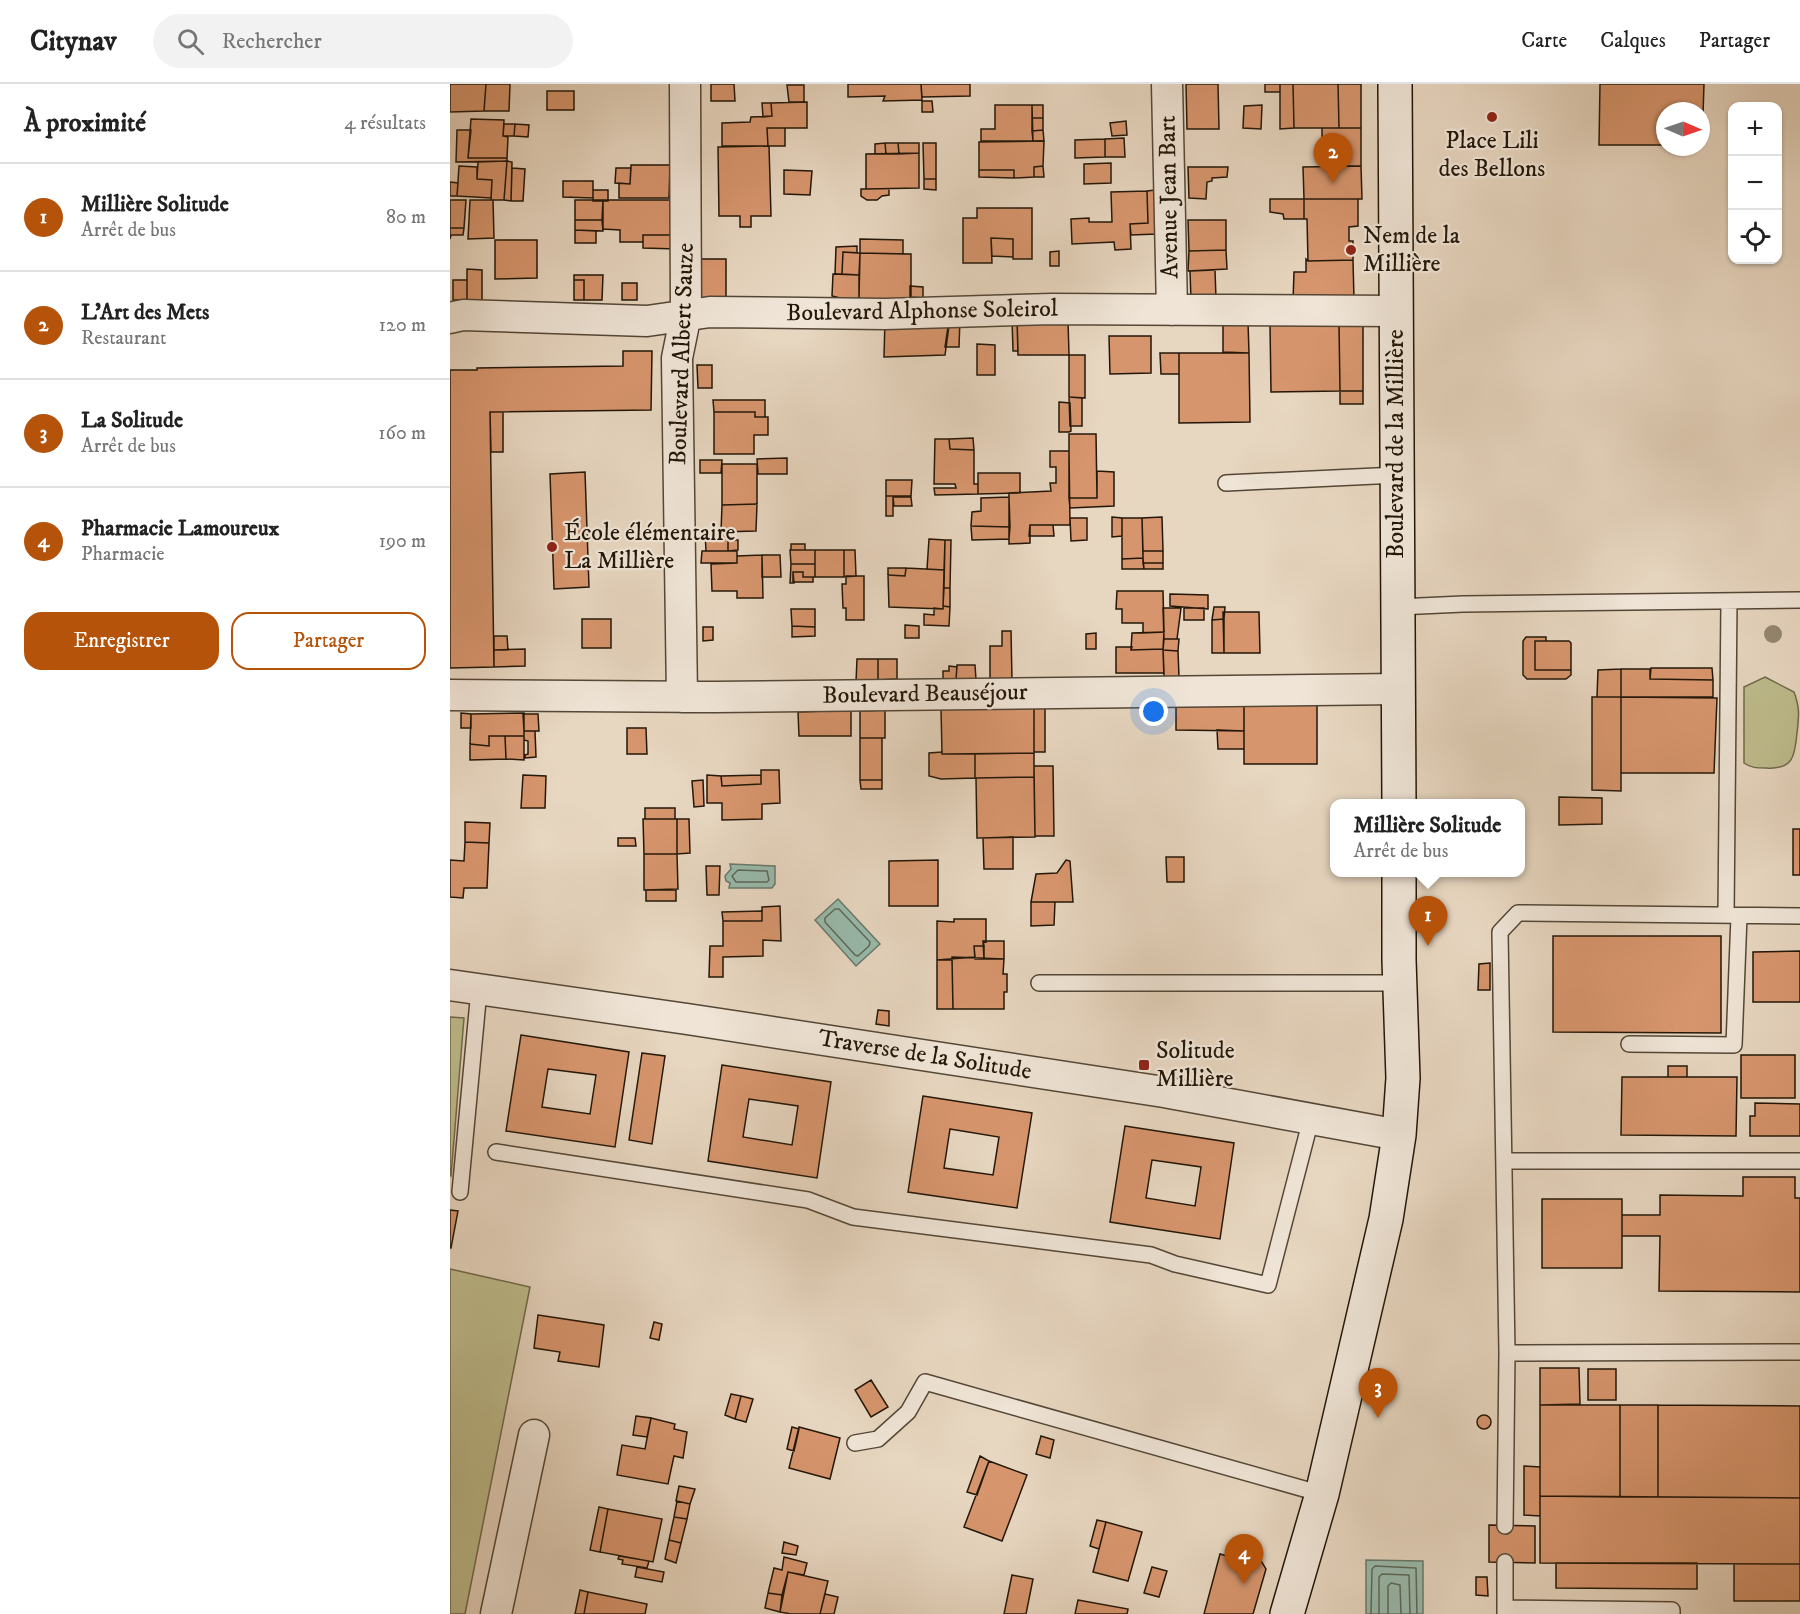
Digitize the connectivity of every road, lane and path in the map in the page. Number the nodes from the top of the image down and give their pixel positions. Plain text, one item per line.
1 (684, 84) edge
2 (1167, 84) edge
3 (1395, 84) edge
4 (1172, 310) junction
5 (1396, 311) junction
6 (686, 314) junction
7 (450, 318) edge
8 (1396, 475) junction
9 (1226, 483) dead end
10 (1800, 600) edge
11 (1729, 601) junction
12 (1398, 606) junction
13 (1399, 689) junction
14 (450, 695) edge
15 (682, 697) junction
16 (1399, 799) edge
17 (1399, 877) edge
18 (1732, 915) junction
19 (1800, 916) edge
20 (1039, 983) dead end
21 (1399, 983) junction
22 (464, 987) edge
23 (1629, 1044) dead end
24 (1311, 1119) junction
25 (1399, 1135) junction
26 (496, 1152) dead end
27 (1504, 1161) junction
28 (1800, 1161) edge
29 (460, 1192) dead end
30 (1800, 1352) edge
31 (1507, 1353) junction
32 (534, 1435) dead end
33 (855, 1443) dead end
34 (1322, 1494) junction
35 (1506, 1526) dead end
36 (1505, 1562) dead end
37 (1505, 1611) edge
38 (496, 1614) edge
39 (1287, 1614) edge
40 (1672, 1614) edge

1 - 6 street, Boulevard Albert Sauze
2 - 4 street, Avenue Jean Bart
3 - 5 main road, Boulevard de la Millière
4 - 5 street, Boulevard Alphonse Soleirol
4 - 6 street, Boulevard Alphonse Soleirol
5 - 8 main road, Boulevard de la Millière
6 - 7 street, Boulevard Alphonse Soleirol
6 - 15 street, Boulevard Albert Sauze
8 - 9 lane
8 - 12 main road, Boulevard de la Millière
10 - 11 lane
11 - 12 lane
11 - 18 lane
12 - 13 main road, Boulevard de la Millière
13 - 15 street, Boulevard Beauséjour
13 - 16 main road, Boulevard de la Millière
14 - 15 street, Boulevard Beauséjour
17 - 21 main road
18 - 19 lane
18 - 23 lane
18 - 27 lane
20 - 21 lane
21 - 25 main road
22 - 24 street, Traverse de la Solitude
22 - 29 lane
24 - 25 street, Traverse de la Solitude
24 - 26 lane
25 - 34 main road
27 - 28 lane
27 - 31 lane
30 - 31 lane
31 - 35 lane
32 - 38 street
33 - 34 lane
34 - 39 main road
36 - 37 lane
37 - 40 lane

